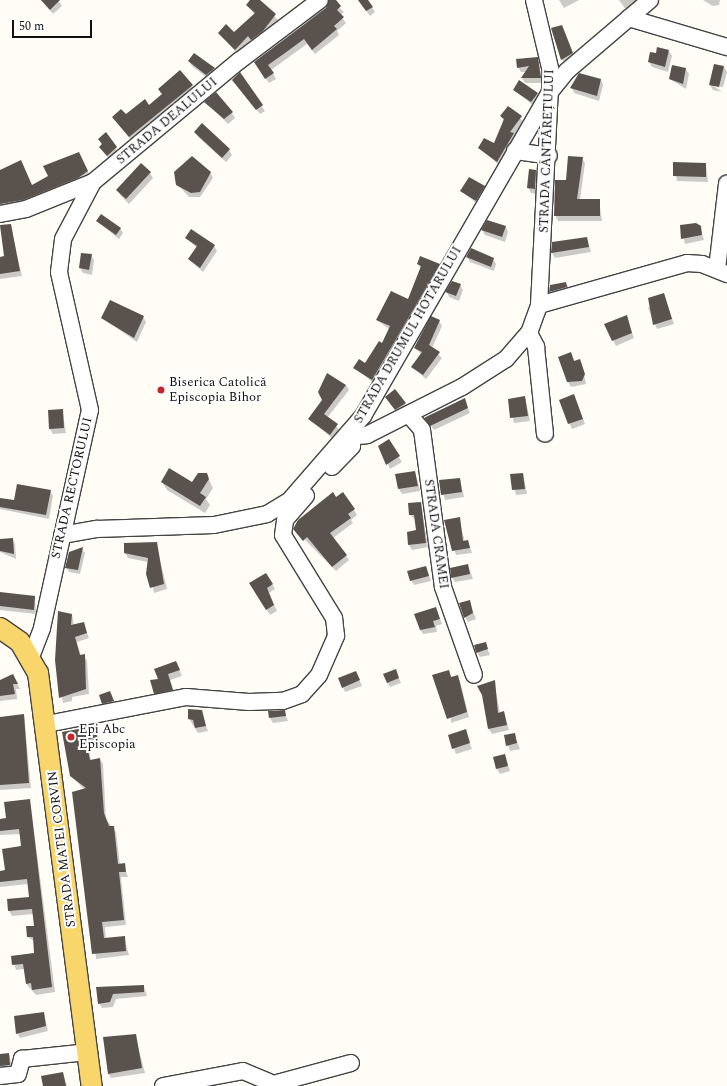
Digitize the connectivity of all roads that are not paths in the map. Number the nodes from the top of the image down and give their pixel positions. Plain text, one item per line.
1 (320, 0) edge
2 (534, 0) edge
3 (650, 0) edge
4 (629, 18) junction
5 (727, 47) edge
6 (550, 92) junction
7 (515, 151) junction
8 (549, 156) junction
9 (94, 182) junction
10 (727, 184) edge
11 (0, 214) edge
12 (722, 271) edge
13 (539, 305) junction
14 (529, 333) junction
15 (410, 416) junction
16 (545, 434) dead end
17 (346, 438) junction
18 (62, 535) junction
19 (0, 628) edge
20 (31, 657) junction
21 (474, 675) dead end
22 (47, 724) junction
23 (87, 1052) junction
24 (351, 1063) dead end
25 (0, 1076) edge
26 (267, 1084) edge
27 (92, 1086) edge
28 (163, 1086) edge

1 - 9 street, STRADA DEALULUI
2 - 6 street, STRADA CÂNTĂREȚULUI
3 - 4 street, STRADA DRUMUL HOTARULUI
4 - 5 street
4 - 6 street, STRADA DRUMUL HOTARULUI
6 - 7 street, STRADA DRUMUL HOTARULUI
6 - 8 street, STRADA CÂNTĂREȚULUI
7 - 8 street
7 - 17 street, STRADA DRUMUL HOTARULUI
8 - 13 street, STRADA CÂNTĂREȚULUI
9 - 11 street, STRADA DEALULUI
9 - 18 street, STRADA RECTORULUI
10 - 12 street
12 - 13 street
13 - 14 street, STRADA CÂNTĂREȚULUI
14 - 15 street, STRADA CÂNTĂREȚULUI
14 - 16 street
15 - 17 street, STRADA CÂNTĂREȚULUI
15 - 21 street, STRADA CRAMEI
17 - 18 street, STRADA DRUMUL HOTARULUI
17 - 22 street
18 - 20 street, STRADA RECTORULUI
19 - 20 main road, STRADA MATEI CORVIN
20 - 22 main road, STRADA MATEI CORVIN
22 - 23 main road, STRADA MATEI CORVIN
23 - 25 street
23 - 27 main road, STRADA MATEI CORVIN
24 - 26 street
26 - 28 street

